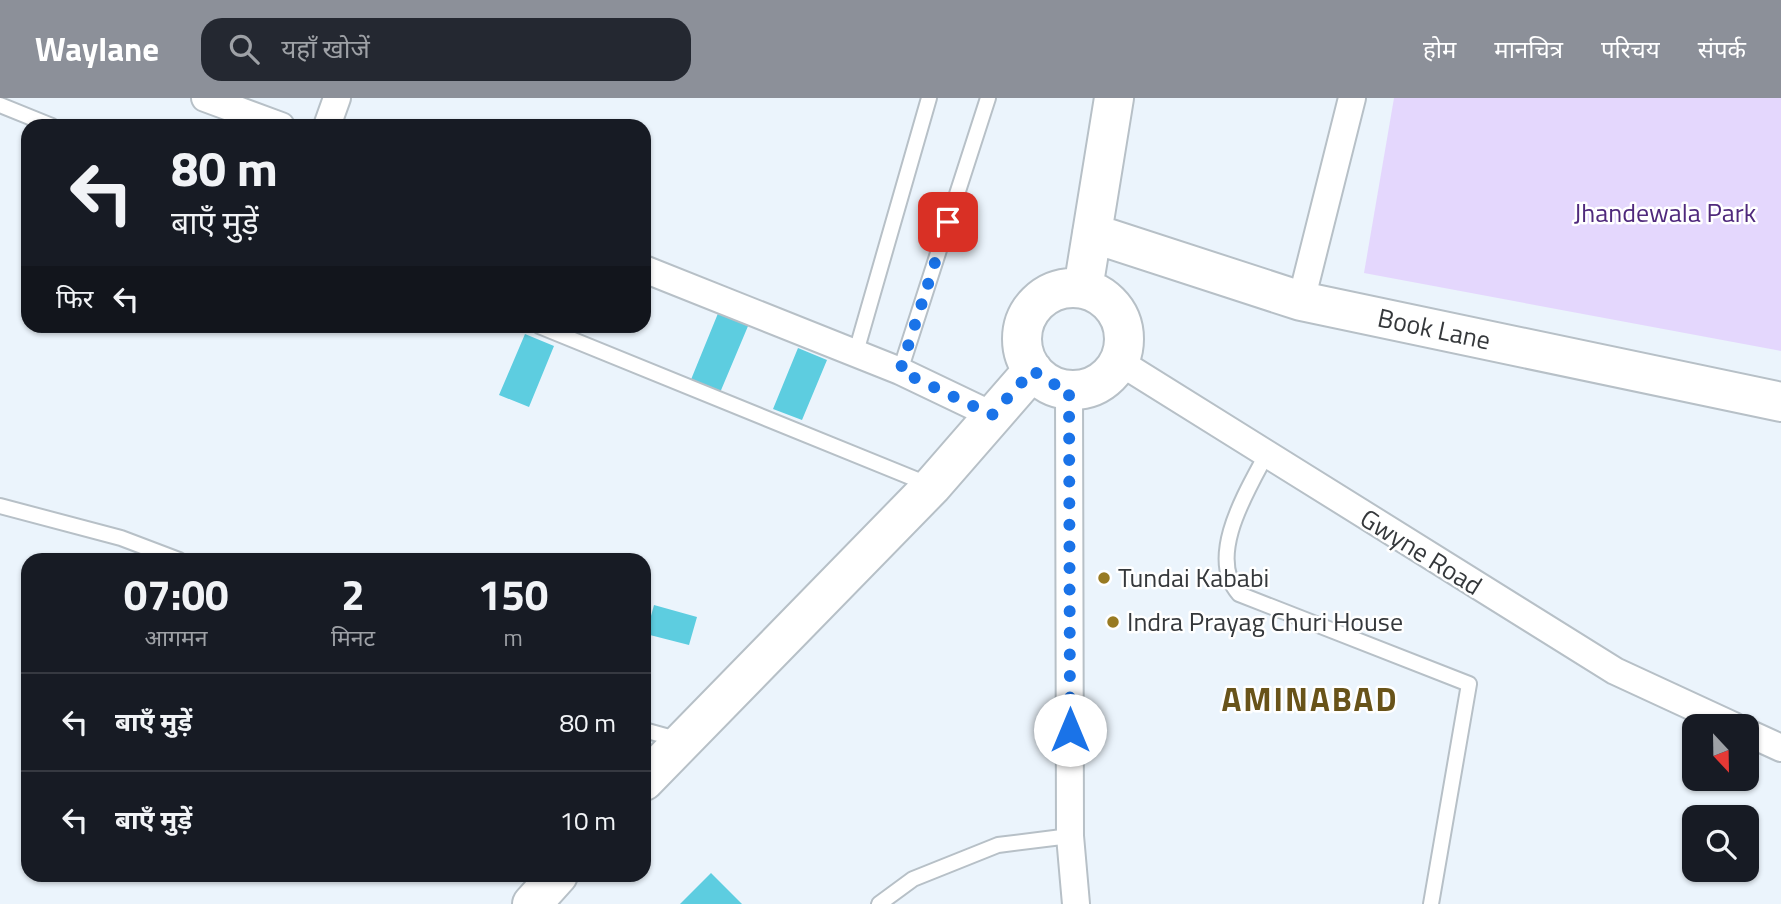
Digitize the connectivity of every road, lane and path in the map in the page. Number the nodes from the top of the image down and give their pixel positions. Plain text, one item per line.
1 (205, 98) edge
2 (337, 98) edge
3 (929, 98) edge
4 (988, 98) edge
5 (1114, 98) edge
6 (1352, 98) edge
7 (0, 105) edge
8 (35, 119) edge
9 (262, 119) edge
10 (330, 119) edge
11 (1092, 233) junction
12 (651, 272) edge
13 (1083, 289) junction
14 (1301, 301) junction
15 (556, 333) edge
16 (856, 352) junction
17 (1118, 361) junction
18 (1033, 370) junction
19 (900, 371) junction
20 (1069, 389) junction
21 (1781, 402) edge
22 (992, 415) junction
23 (1266, 455) junction
24 (932, 486) junction
25 (0, 506) edge
26 (161, 553) edge
27 (1708, 714) edge
28 (651, 732) edge
29 (1759, 738) edge
30 (681, 741) junction
31 (1781, 748) edge
32 (651, 773) edge
33 (1070, 836) junction
34 (552, 882) edge
35 (532, 904) edge
36 (879, 904) edge
37 (1076, 904) edge
38 (1431, 904) edge

1 - 9 street
2 - 10 street
3 - 16 lane
4 - 19 lane
5 - 11 street
6 - 14 street
7 - 8 lane
11 - 13 street
11 - 14 street, Book Lane
12 - 16 street
13 - 17 street
13 - 18 street
14 - 21 street, Book Lane
15 - 24 lane
16 - 19 street
17 - 20 street
17 - 23 street, Gwyne Road
18 - 20 street
18 - 22 street
19 - 22 street
20 - 33 street
22 - 24 street
23 - 27 street, Gwyne Road
23 - 38 lane
24 - 30 street
25 - 26 lane
28 - 30 lane
29 - 31 street
30 - 32 street
33 - 36 lane
33 - 37 street
34 - 35 street

